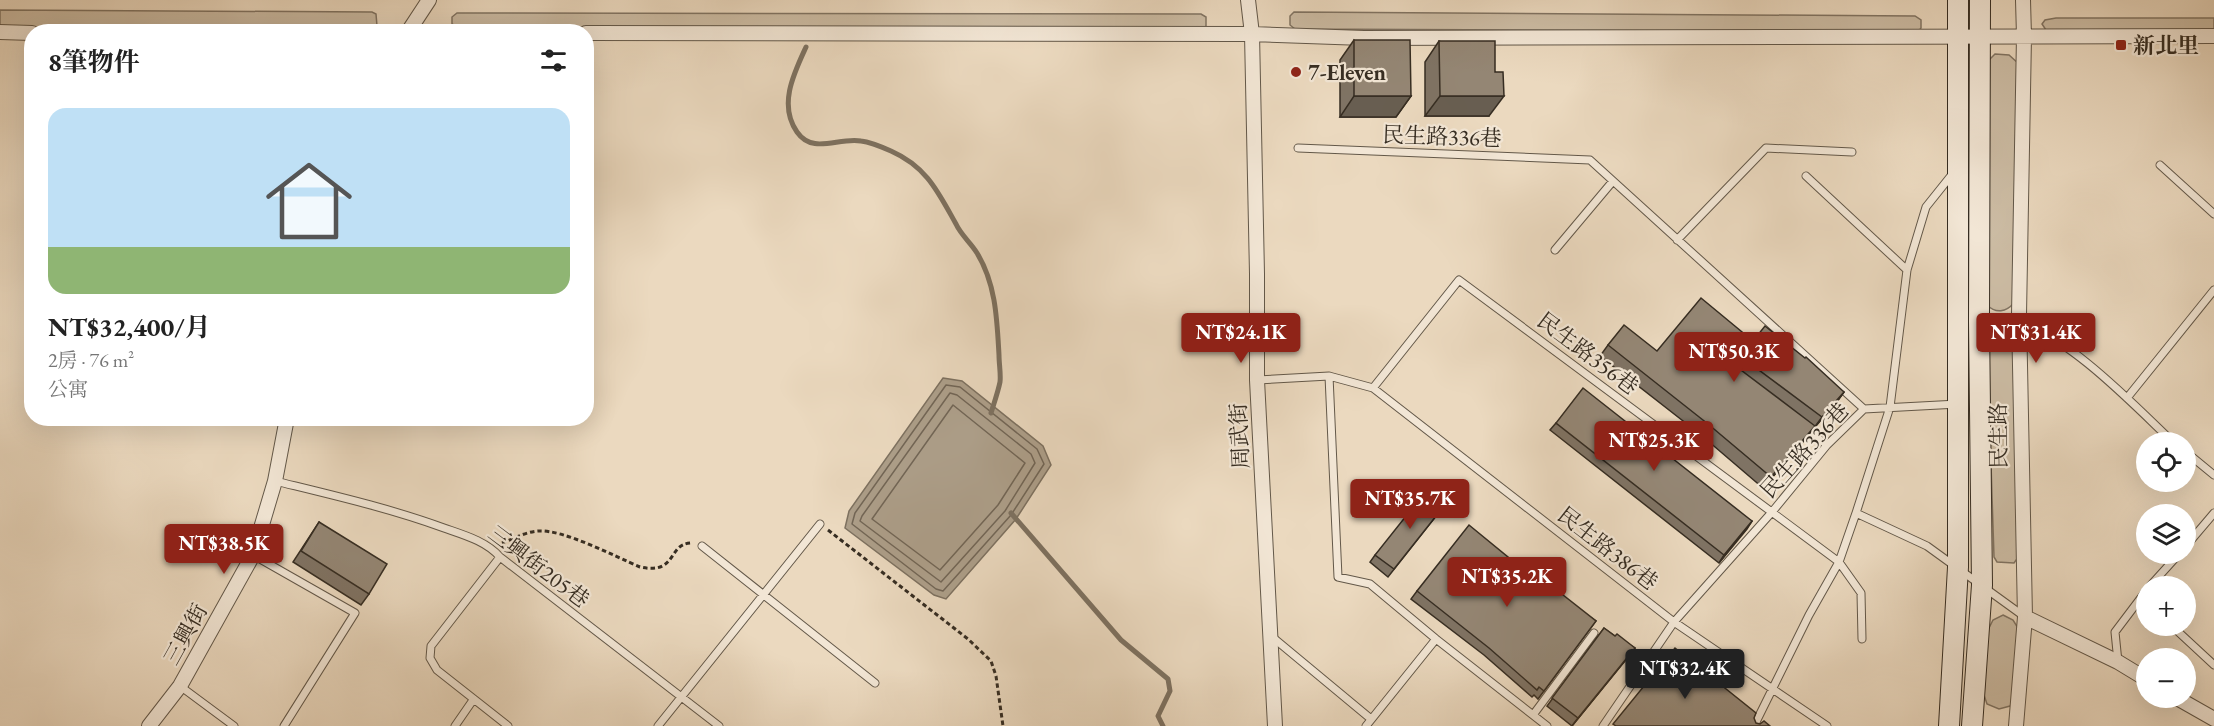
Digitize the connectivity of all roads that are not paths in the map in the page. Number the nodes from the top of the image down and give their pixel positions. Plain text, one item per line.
1 (429, 0) edge
2 (1248, 0) edge
3 (1958, 0) edge
4 (1980, 0) edge
5 (2023, 0) edge
6 (413, 24) edge
7 (0, 32) edge
8 (24, 33) edge
9 (594, 33) edge
10 (1252, 34) junction
11 (1959, 36) junction
12 (1980, 36) junction
13 (2024, 36) junction
14 (2214, 36) edge
15 (1298, 148) dead end
16 (1852, 152) dead end
17 (2160, 165) dead end
18 (1957, 168) junction
19 (1806, 176) dead end
20 (1613, 181) junction
21 (2214, 213) edge
22 (1677, 240) junction
23 (1555, 250) dead end
24 (1907, 270) junction
25 (2214, 290) edge
26 (1958, 322) junction
27 (1979, 322) junction
28 (2020, 324) junction
29 (1329, 376) junction
30 (1257, 380) junction
31 (1373, 388) junction
32 (2127, 398) junction
33 (1958, 404) junction
34 (1890, 407) junction
35 (1864, 409) junction
36 (1800, 425) edge
37 (285, 426) edge
38 (2163, 432) edge
39 (1827, 445) junction
40 (2196, 460) edge
41 (2214, 475) edge
42 (275, 481) junction
43 (1772, 512) junction
44 (1856, 513) junction
45 (2214, 513) edge
46 (820, 524) road end
47 (2196, 534) edge
48 (702, 546) road end
49 (253, 555) junction
50 (500, 557) junction
51 (1839, 562) junction
52 (2170, 564) edge
53 (1958, 567) junction
54 (2159, 576) edge
55 (1982, 585) junction
56 (764, 594) junction
57 (2136, 608) edge
58 (2025, 617) junction
59 (1674, 622) junction
60 (1594, 633) edge
61 (1271, 636) junction
62 (2183, 636) edge
63 (1436, 639) junction
64 (1862, 639) dead end
65 (2118, 662) junction
66 (2214, 665) edge
67 (2136, 673) edge
68 (875, 683) dead end
69 (180, 686) junction
70 (1772, 690) junction
71 (681, 697) junction
72 (473, 700) junction
73 (2195, 708) edge
74 (1533, 715) junction
75 (2214, 719) edge
76 (1369, 723) edge
77 (149, 726) edge
78 (234, 726) edge
79 (284, 726) edge
80 (455, 726) edge
81 (508, 726) edge
82 (658, 726) edge
83 (718, 726) edge
84 (1275, 726) edge
85 (1547, 726) edge
86 (1603, 726) edge
87 (1754, 726) edge
88 (1827, 726) edge
89 (1949, 726) edge
90 (1972, 726) edge
91 (2016, 726) edge

1 - 6 street
2 - 10 street, 周武街
3 - 11 street, 民生路
4 - 12 street, 民生路
5 - 13 street, 民生路
7 - 8 street
9 - 10 street
10 - 11 street
10 - 30 street, 周武街
11 - 12 street
11 - 18 street, 民生路
12 - 13 street
12 - 27 street, 民生路
13 - 14 street
13 - 28 street, 民生路
15 - 20 lane, 民生路336巷
16 - 22 lane
17 - 21 lane
18 - 24 lane
18 - 26 street, 民生路
19 - 24 lane
20 - 22 lane, 民生路336巷
20 - 23 lane
22 - 35 lane, 民生路336巷
24 - 34 lane
25 - 32 lane
26 - 27 lane
26 - 33 street, 民生路
27 - 28 lane
27 - 55 street, 民生路
28 - 32 lane
28 - 58 street, 民生路
29 - 30 lane
29 - 31 lane
29 - 63 lane
30 - 61 street, 周武街
31 - 43 lane, 民生路356巷
31 - 59 lane, 民生路386巷
32 - 38 lane
33 - 34 lane
33 - 53 street, 民生路
34 - 35 lane
34 - 44 lane
35 - 39 lane, 民生路336巷
36 - 39 lane
37 - 42 street, 三興街
39 - 43 lane, 民生路336巷
40 - 41 lane
42 - 49 street, 三興街
42 - 50 lane, 三興街205巷
43 - 51 lane, 民生路356巷
43 - 59 lane, 民生路336巷
44 - 51 lane
44 - 53 lane
45 - 47 lane
46 - 56 lane
48 - 56 lane
49 - 69 street, 三興街
49 - 79 lane
50 - 71 lane, 三興街205巷
50 - 72 lane
51 - 64 lane, 民生路356巷
51 - 70 lane
52 - 54 lane
53 - 55 lane
53 - 89 street, 民生路
55 - 58 lane
55 - 90 street, 民生路
56 - 68 lane
56 - 71 lane
57 - 65 lane
58 - 65 street
58 - 91 street, 民生路
59 - 70 lane, 民生路386巷
59 - 86 lane, 民生路336巷
60 - 74 lane
61 - 76 lane
61 - 84 street, 周武街
62 - 66 lane
63 - 74 lane
63 - 76 lane
65 - 67 street
69 - 77 street, 三興街
69 - 78 lane
70 - 87 lane
70 - 88 lane, 民生路386巷
71 - 82 lane
71 - 83 lane, 三興街205巷
72 - 80 lane
72 - 81 lane
73 - 75 street
74 - 85 lane

